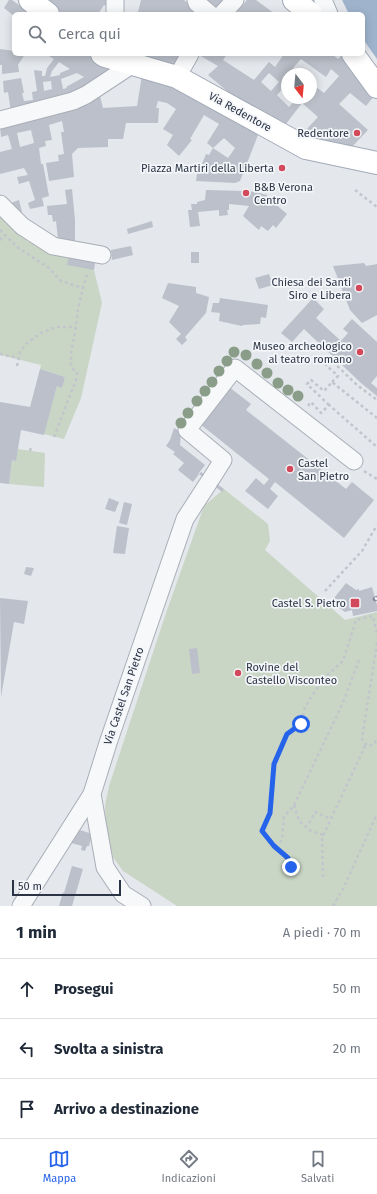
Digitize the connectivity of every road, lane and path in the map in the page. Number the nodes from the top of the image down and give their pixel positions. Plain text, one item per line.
1 (30, 0) edge
2 (115, 0) edge
3 (196, 0) edge
4 (235, 0) edge
5 (294, 0) edge
6 (323, 0) edge
7 (45, 12) edge
8 (115, 12) edge
9 (208, 12) edge
10 (224, 12) edge
11 (309, 12) edge
12 (328, 12) edge
13 (107, 56) edge
14 (189, 56) edge
15 (354, 56) edge
16 (133, 64) junction
17 (177, 77) junction
18 (377, 87) edge
19 (0, 120) edge
20 (377, 163) edge
21 (355, 190) dead end
22 (0, 204) edge
23 (377, 206) edge
24 (0, 230) edge
25 (5, 235) junction
26 (0, 240) edge
27 (102, 255) dead end
28 (87, 274) dead end
29 (82, 288) junction
30 (76, 327) junction
31 (0, 354) edge
32 (19, 358) junction
33 (17, 366) dead end
34 (332, 382) junction
35 (377, 400) edge
36 (329, 405) junction
37 (321, 413) dead end
38 (377, 418) edge
39 (54, 437) dead end
40 (31, 447) dead end
41 (377, 447) edge
42 (30, 451) dead end
43 (354, 461) dead end
44 (377, 525) edge
45 (325, 591) dead end
46 (377, 635) edge
47 (377, 643) edge
48 (359, 660) dead end
49 (377, 739) edge
50 (366, 744) junction
51 (92, 794) junction
52 (294, 805) junction
53 (377, 814) edge
54 (331, 819) junction
55 (310, 823) dead end
56 (324, 835) junction
57 (274, 846) junction
58 (291, 867) dead end
59 (323, 877) dead end
60 (21, 906) edge
61 (142, 906) edge
62 (334, 906) edge

1 - 7 main road
2 - 8 street
3 - 9 street
4 - 10 street
5 - 11 main road
6 - 12 street
13 - 16 main road, Via Redentore
14 - 17 street
15 - 18 main road
16 - 17 main road, Via Redentore
16 - 19 street
17 - 20 main road, Via Redentore
21 - 23 path
22 - 27 street
24 - 25 path
25 - 26 path
25 - 29 path
28 - 29 path
29 - 30 path
30 - 32 path
30 - 39 path
31 - 32 path
32 - 33 path
34 - 35 path
34 - 36 path
34 - 38 path
36 - 37 path
36 - 41 path
40 - 42 path
43 - 51 street, Via Castel San Pietro
44 - 45 path
46 - 57 path
47 - 50 path
48 - 52 path
49 - 50 path
50 - 54 path
51 - 60 street
51 - 61 street, Via Castel San Pietro
52 - 56 path
52 - 57 path
53 - 62 path
54 - 55 path
54 - 56 path
56 - 59 path
57 - 58 path

